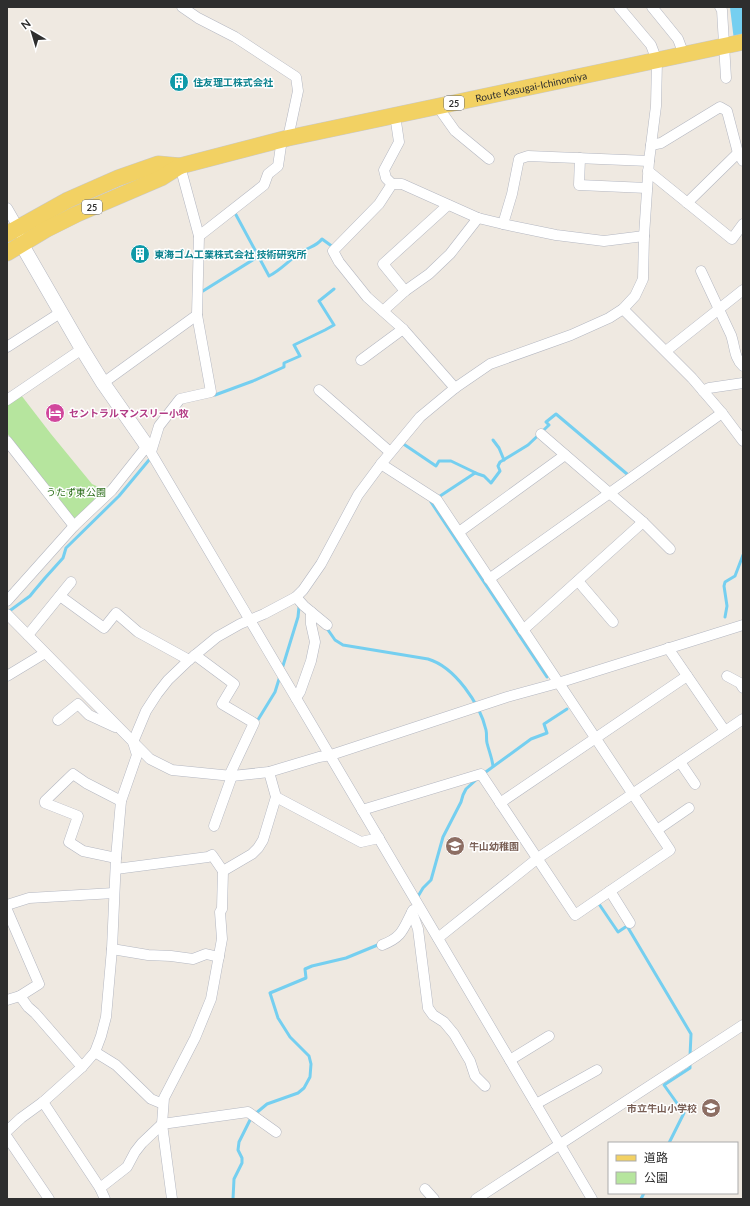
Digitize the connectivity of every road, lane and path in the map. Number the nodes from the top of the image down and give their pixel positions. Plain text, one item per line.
1 (182, 7) edge
2 (619, 7) edge
3 (652, 7) edge
4 (720, 7) edge
5 (732, 45) edge
6 (684, 55) junction
7 (657, 61) junction
8 (726, 78) dead end
9 (438, 107) junction
10 (395, 115) junction
11 (285, 138) junction
12 (651, 145) junction
13 (741, 157) edge
14 (489, 158) dead end
15 (580, 158) junction
16 (180, 166) junction
17 (648, 166) junction
18 (392, 184) junction
19 (647, 188) junction
20 (687, 203) junction
21 (448, 205) junction
22 (7, 208) edge
23 (478, 218) junction
24 (503, 224) junction
25 (743, 224) edge
26 (12, 230) edge
27 (199, 236) junction
28 (644, 236) junction
29 (22, 245) junction
30 (7, 253) edge
31 (701, 270) dead end
32 (743, 290) edge
33 (405, 291) junction
34 (623, 308) junction
35 (719, 309) junction
36 (383, 311) junction
37 (60, 313) junction
38 (196, 315) junction
39 (403, 329) junction
40 (7, 347) edge
41 (82, 349) junction
42 (666, 352) junction
43 (361, 360) dead end
44 (743, 366) edge
45 (103, 383) junction
46 (743, 383) edge
47 (455, 388) junction
48 (319, 390) dead end
49 (703, 390) junction
50 (7, 400) edge
51 (722, 413) junction
52 (541, 434) dead end
53 (7, 440) edge
54 (743, 441) edge
55 (149, 449) junction
56 (390, 452) junction
57 (565, 456) junction
58 (381, 464) junction
59 (610, 493) junction
60 (643, 522) junction
61 (74, 526) junction
62 (459, 532) junction
63 (670, 549) dead end
64 (489, 579) junction
65 (578, 581) junction
66 (72, 582) dead end
67 (60, 596) junction
68 (296, 597) junction
69 (7, 601) edge
70 (311, 612) junction
71 (7, 614) edge
72 (250, 620) junction
73 (612, 622) dead end
74 (327, 625) dead end
75 (743, 625) edge
76 (523, 630) junction
77 (28, 635) junction
78 (668, 648) junction
79 (45, 653) junction
80 (192, 657) junction
81 (7, 676) edge
82 (687, 676) junction
83 (727, 676) dead end
84 (558, 684) junction
85 (743, 688) edge
86 (296, 698) junction
87 (743, 719) edge
88 (58, 720) dead end
89 (119, 728) junction
90 (725, 731) junction
91 (596, 737) junction
92 (133, 742) junction
93 (331, 755) junction
94 (680, 762) junction
95 (269, 772) junction
96 (230, 776) junction
97 (695, 784) dead end
98 (633, 794) junction
99 (276, 797) junction
100 (121, 801) junction
101 (500, 803) junction
102 (689, 808) dead end
103 (362, 810) junction
104 (214, 826) dead end
105 (657, 830) junction
106 (379, 838) junction
107 (116, 858) junction
108 (538, 858) junction
109 (116, 869) junction
110 (223, 871) junction
111 (610, 891) junction
112 (114, 893) junction
113 (7, 905) edge
114 (415, 908) junction
115 (7, 910) edge
116 (630, 923) dead end
117 (438, 938) junction
118 (382, 945) dead end
119 (112, 949) junction
120 (219, 957) junction
121 (20, 996) junction
122 (7, 1000) edge
123 (743, 1025) edge
124 (549, 1036) dead end
125 (94, 1052) junction
126 (510, 1060) junction
127 (82, 1066) junction
128 (597, 1070) dead end
129 (485, 1086) dead end
130 (43, 1102) junction
131 (163, 1104) junction
132 (536, 1104) junction
133 (162, 1124) junction
134 (7, 1131) edge
135 (276, 1132) dead end
136 (7, 1137) edge
137 (560, 1145) junction
138 (100, 1188) junction
139 (425, 1189) dead end
140 (49, 1199) edge
141 (105, 1199) edge
142 (172, 1199) edge
143 (434, 1199) edge
144 (476, 1199) edge
145 (592, 1199) edge

1 - 11 street
2 - 7 street
3 - 6 street
4 - 5 street
5 - 6 main road, Route Kasugai-Ichinomiya / 25
5 - 8 street
6 - 7 main road, Route Kasugai-Ichinomiya / 25
7 - 9 main road, Route Kasugai-Ichinomiya / 25
7 - 12 street
9 - 10 main road, Route Kasugai-Ichinomiya / 25
9 - 14 street
10 - 11 main road, Route Kasugai-Ichinomiya / 25
10 - 18 street
11 - 16 main road, Route Kasugai-Ichinomiya / 25
11 - 27 street
12 - 13 street
12 - 17 street
13 - 20 street
15 - 17 street
15 - 19 street
15 - 24 street
16 - 26 main road, Route Kasugai-Ichinomiya / 25
16 - 27 street
16 - 29 main road, Route Kasugai-Ichinomiya / 25
17 - 19 street
17 - 20 street
18 - 21 street
18 - 36 street
19 - 28 street
20 - 25 street
21 - 23 street
21 - 33 street
22 - 26 street
23 - 24 street
23 - 33 street
24 - 28 street
26 - 29 street
27 - 38 street
28 - 34 street
29 - 30 main road, Route Kasugai-Ichinomiya / 25
29 - 37 street
31 - 35 street
32 - 35 street
33 - 36 street
34 - 42 street
34 - 47 street
35 - 42 street
35 - 44 street
36 - 39 street
37 - 40 street
37 - 41 street
38 - 45 street
38 - 55 street
39 - 43 street
39 - 47 street
41 - 45 street
41 - 50 street
42 - 49 street
45 - 55 street
46 - 49 street
47 - 56 street
48 - 56 street
49 - 51 street
51 - 54 street
51 - 59 street
52 - 57 street
53 - 61 street
55 - 61 street
55 - 72 street
56 - 58 street
57 - 59 street
57 - 62 street
58 - 62 street
58 - 68 street
59 - 60 street
59 - 64 street
60 - 63 street
60 - 65 street
61 - 69 street
62 - 64 street
64 - 76 street
65 - 73 street
65 - 76 street
66 - 67 street
67 - 77 street
67 - 80 street
68 - 70 street
68 - 72 street
70 - 74 street
70 - 86 street
71 - 77 street
72 - 80 street
72 - 86 street
75 - 78 street
76 - 84 street
77 - 79 street
78 - 82 street
78 - 84 street
79 - 81 street
79 - 89 street
80 - 92 street
80 - 96 street
82 - 90 street
82 - 91 street
83 - 85 street
84 - 91 street
84 - 93 street
86 - 93 street
87 - 90 street
88 - 89 street
89 - 92 street
90 - 94 street
91 - 98 street
91 - 101 street
92 - 96 street
92 - 100 street
93 - 95 street
93 - 103 street
94 - 97 street
94 - 98 street
95 - 96 street
95 - 99 street
96 - 104 street
98 - 105 street
98 - 108 street
99 - 106 street
99 - 110 street
100 - 107 street
100 - 107 street
101 - 103 street
101 - 108 street
102 - 105 street
103 - 106 street
105 - 111 street
106 - 114 street
107 - 109 street
108 - 111 street
108 - 117 street
109 - 110 street
109 - 112 street
110 - 120 street
111 - 116 street
112 - 113 street
112 - 119 street
114 - 117 street
114 - 118 street
114 - 129 street
115 - 121 street
117 - 126 street
119 - 120 street
119 - 125 street
120 - 131 street
121 - 122 street
121 - 127 street
123 - 137 street
124 - 126 street
125 - 127 street
125 - 131 street
126 - 132 street
127 - 130 street
128 - 132 street
130 - 134 street
130 - 138 street
131 - 133 street
132 - 137 street
133 - 135 street
133 - 138 street
133 - 142 street
136 - 140 street
137 - 144 street
137 - 145 street
138 - 141 street
139 - 143 street

